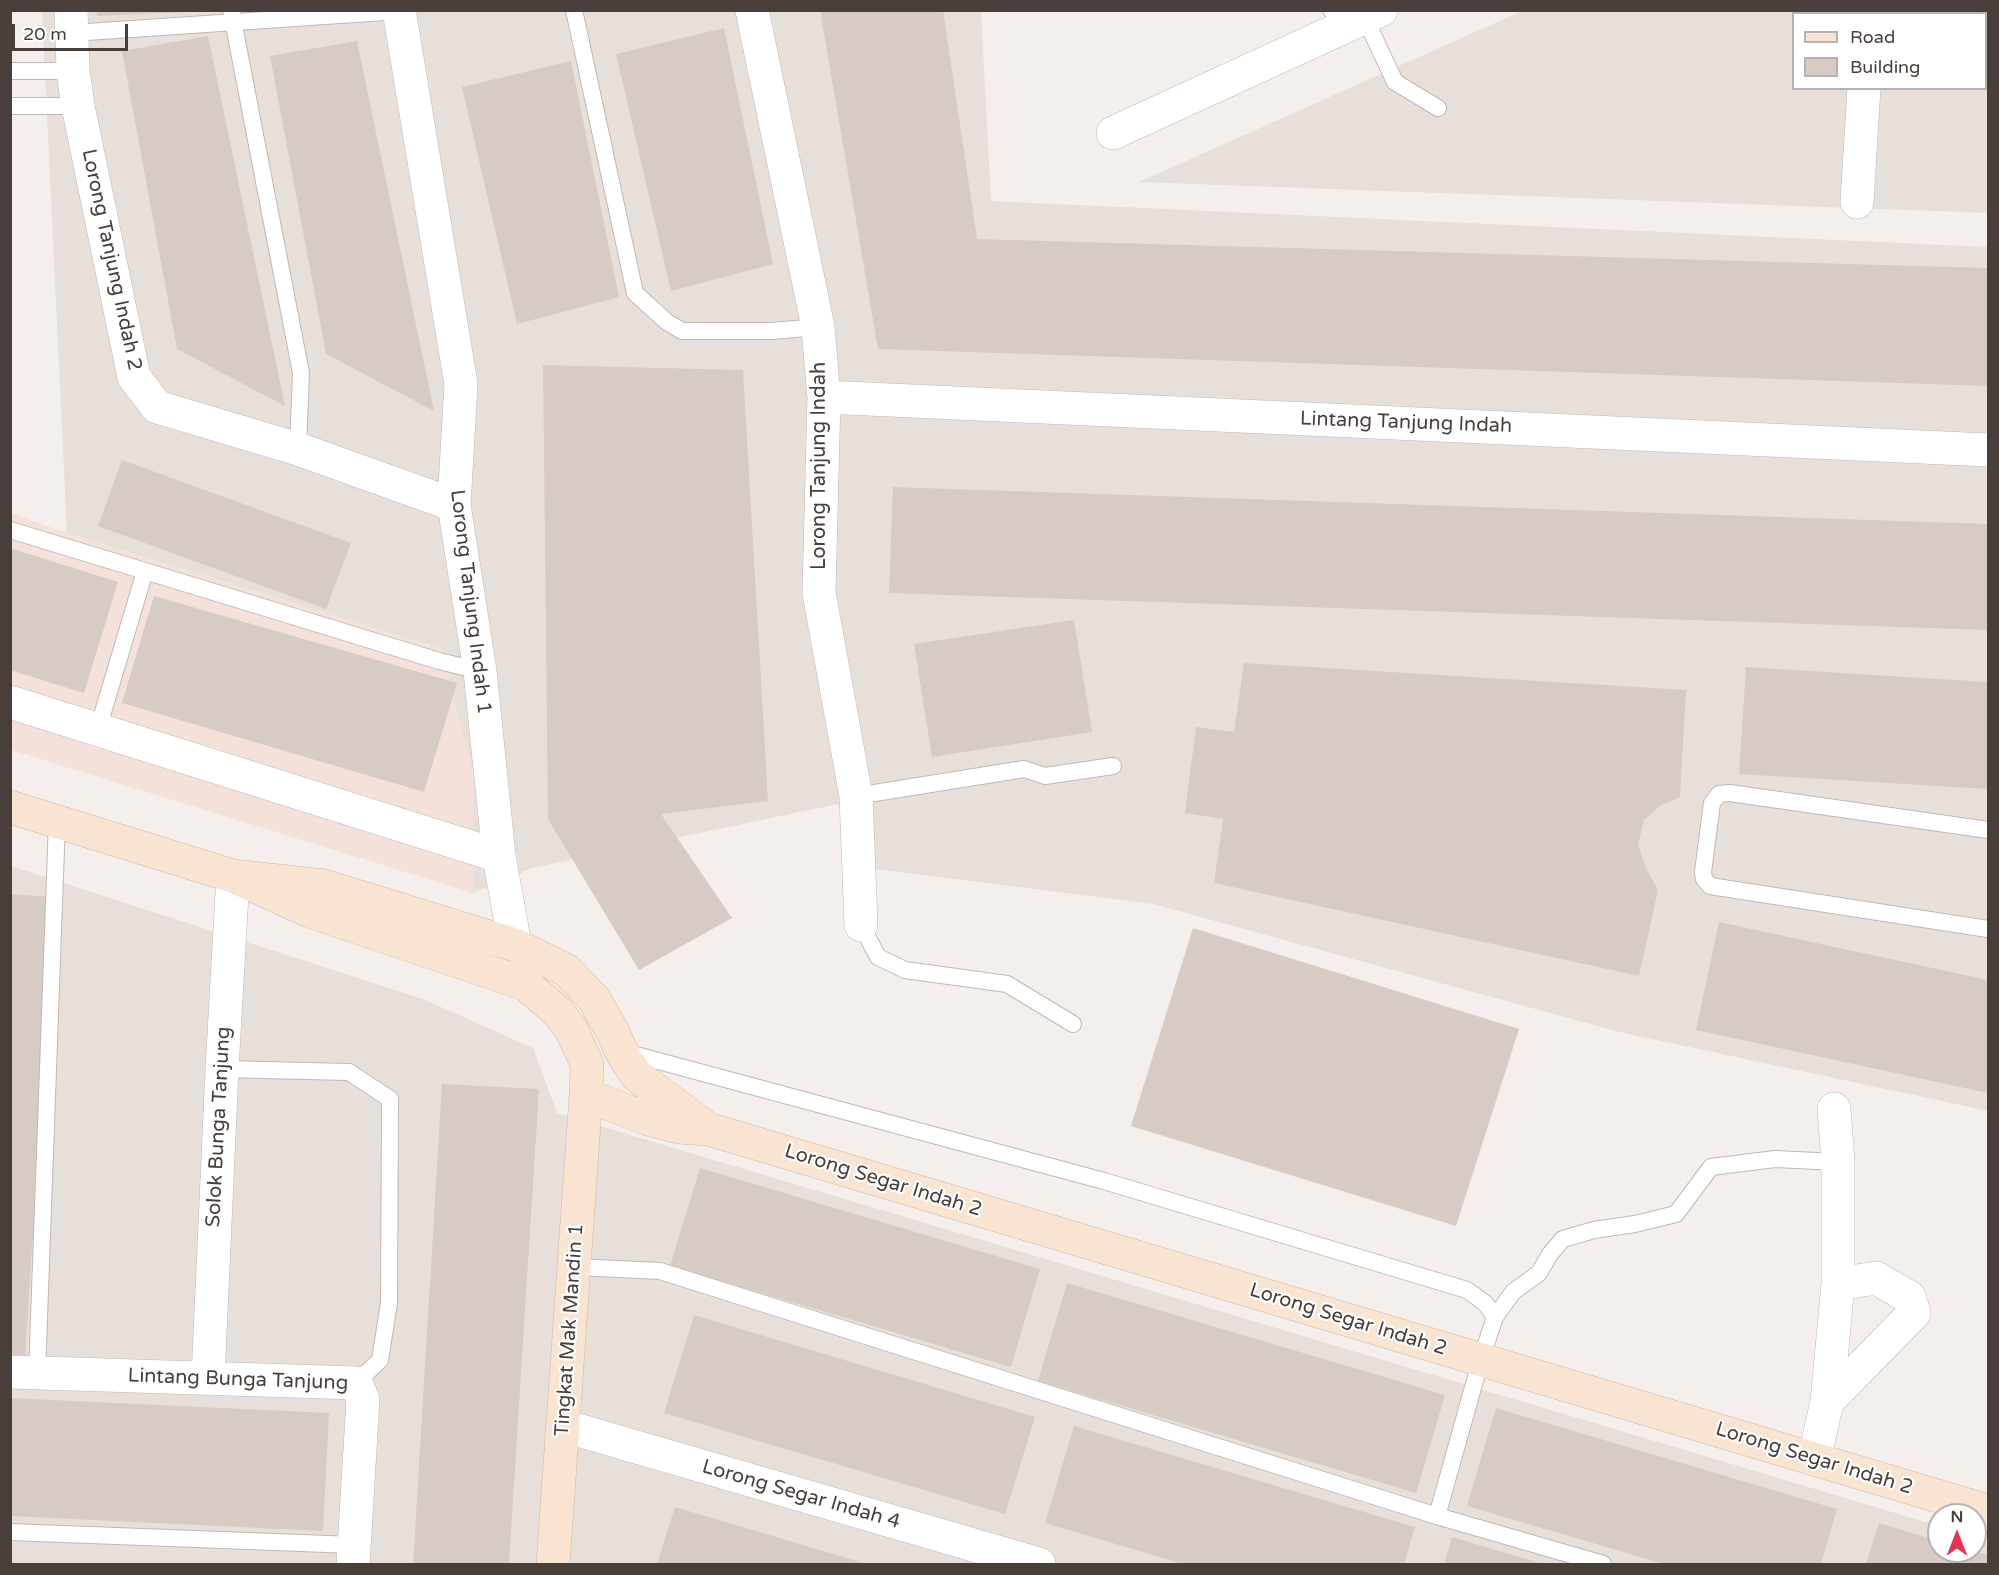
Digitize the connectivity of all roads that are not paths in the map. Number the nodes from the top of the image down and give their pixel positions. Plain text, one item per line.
1 (410, 10) edge
2 (574, 10) edge
3 (752, 10) edge
4 (1331, 10) edge
5 (399, 11) edge
6 (1373, 14) edge
7 (232, 17) edge
8 (71, 22) edge
9 (10, 71) edge
10 (73, 71) junction
11 (1864, 90) edge
12 (10, 106) edge
13 (78, 106) junction
14 (1438, 108) dead end
15 (1113, 133) dead end
16 (1857, 202) dead end
17 (818, 327) junction
18 (824, 397) junction
19 (298, 449) junction
20 (1989, 450) edge
21 (454, 505) junction
22 (10, 530) edge
23 (145, 571) junction
24 (480, 671) junction
25 (10, 702) edge
26 (98, 729) junction
27 (1113, 766) dead end
28 (856, 796) junction
29 (10, 807) edge
30 (57, 821) junction
31 (1989, 830) edge
32 (500, 856) junction
33 (233, 876) junction
34 (861, 925) joint
35 (1989, 928) edge
36 (515, 945) junction
37 (1073, 1024) dead end
38 (621, 1051) junction
39 (222, 1069) junction
40 (586, 1095) junction
41 (1834, 1108) dead end
42 (708, 1129) junction
43 (1838, 1162) junction
44 (575, 1267) junction
45 (1838, 1284) junction
46 (1495, 1317) junction
47 (1481, 1359) junction
48 (24, 1373) edge
49 (208, 1378) junction
50 (356, 1383) junction
51 (1827, 1402) junction
52 (564, 1426) junction
53 (1814, 1459) junction
54 (1989, 1511) edge
55 (1437, 1516) junction
56 (10, 1532) edge
57 (354, 1555) edge
58 (553, 1564) edge
59 (1039, 1564) edge
60 (1603, 1564) edge

1 - 5 street
2 - 17 lane
3 - 17 street, Lorong Tanjung Indah
4 - 6 lane
5 - 7 lane
5 - 21 street, Lorong Tanjung Indah 1
6 - 14 lane
6 - 15 street
7 - 8 lane
7 - 19 lane
8 - 10 street, Lorong Tanjung Indah 2
9 - 10 lane
10 - 13 street, Lorong Tanjung Indah 2
11 - 16 street
12 - 13 lane
13 - 19 street, Lorong Tanjung Indah 2
17 - 18 street, Lorong Tanjung Indah
18 - 20 street, Lintang Tanjung Indah
18 - 28 street, Lorong Tanjung Indah
19 - 21 street, Lorong Tanjung Indah 2
21 - 24 street, Lorong Tanjung Indah 1
22 - 23 lane
23 - 24 lane
23 - 26 lane
24 - 32 street, Lorong Tanjung Indah 1
25 - 26 street
26 - 32 street
27 - 28 lane
28 - 34 street, Lorong Tanjung Indah
29 - 30 street
30 - 33 street
30 - 48 lane
31 - 35 lane
32 - 36 street, Lorong Tanjung Indah 1
33 - 36 street
33 - 39 street, Solok Bunga Tanjung
33 - 40 street, Tingkat Mak Mandin 1
34 - 37 lane
36 - 38 street
38 - 42 street
38 - 46 lane
39 - 49 street, Solok Bunga Tanjung
39 - 50 lane
40 - 42 street
40 - 44 street, Tingkat Mak Mandin 1
41 - 43 street
42 - 47 street, Lorong Segar Indah 2
43 - 45 street
43 - 46 lane
44 - 52 street, Tingkat Mak Mandin 1
44 - 55 lane
45 - 51 street
45 - 51 street
46 - 47 lane
47 - 53 street, Lorong Segar Indah 2
47 - 55 lane
48 - 49 street, Lintang Bunga Tanjung
49 - 50 street, Lintang Bunga Tanjung
50 - 57 street, Lintang Bunga Tanjung
51 - 53 street
52 - 58 street, Tingkat Mak Mandin 1
52 - 59 street, Lorong Segar Indah 4
53 - 54 street, Lorong Segar Indah 2
55 - 60 lane
56 - 57 lane

